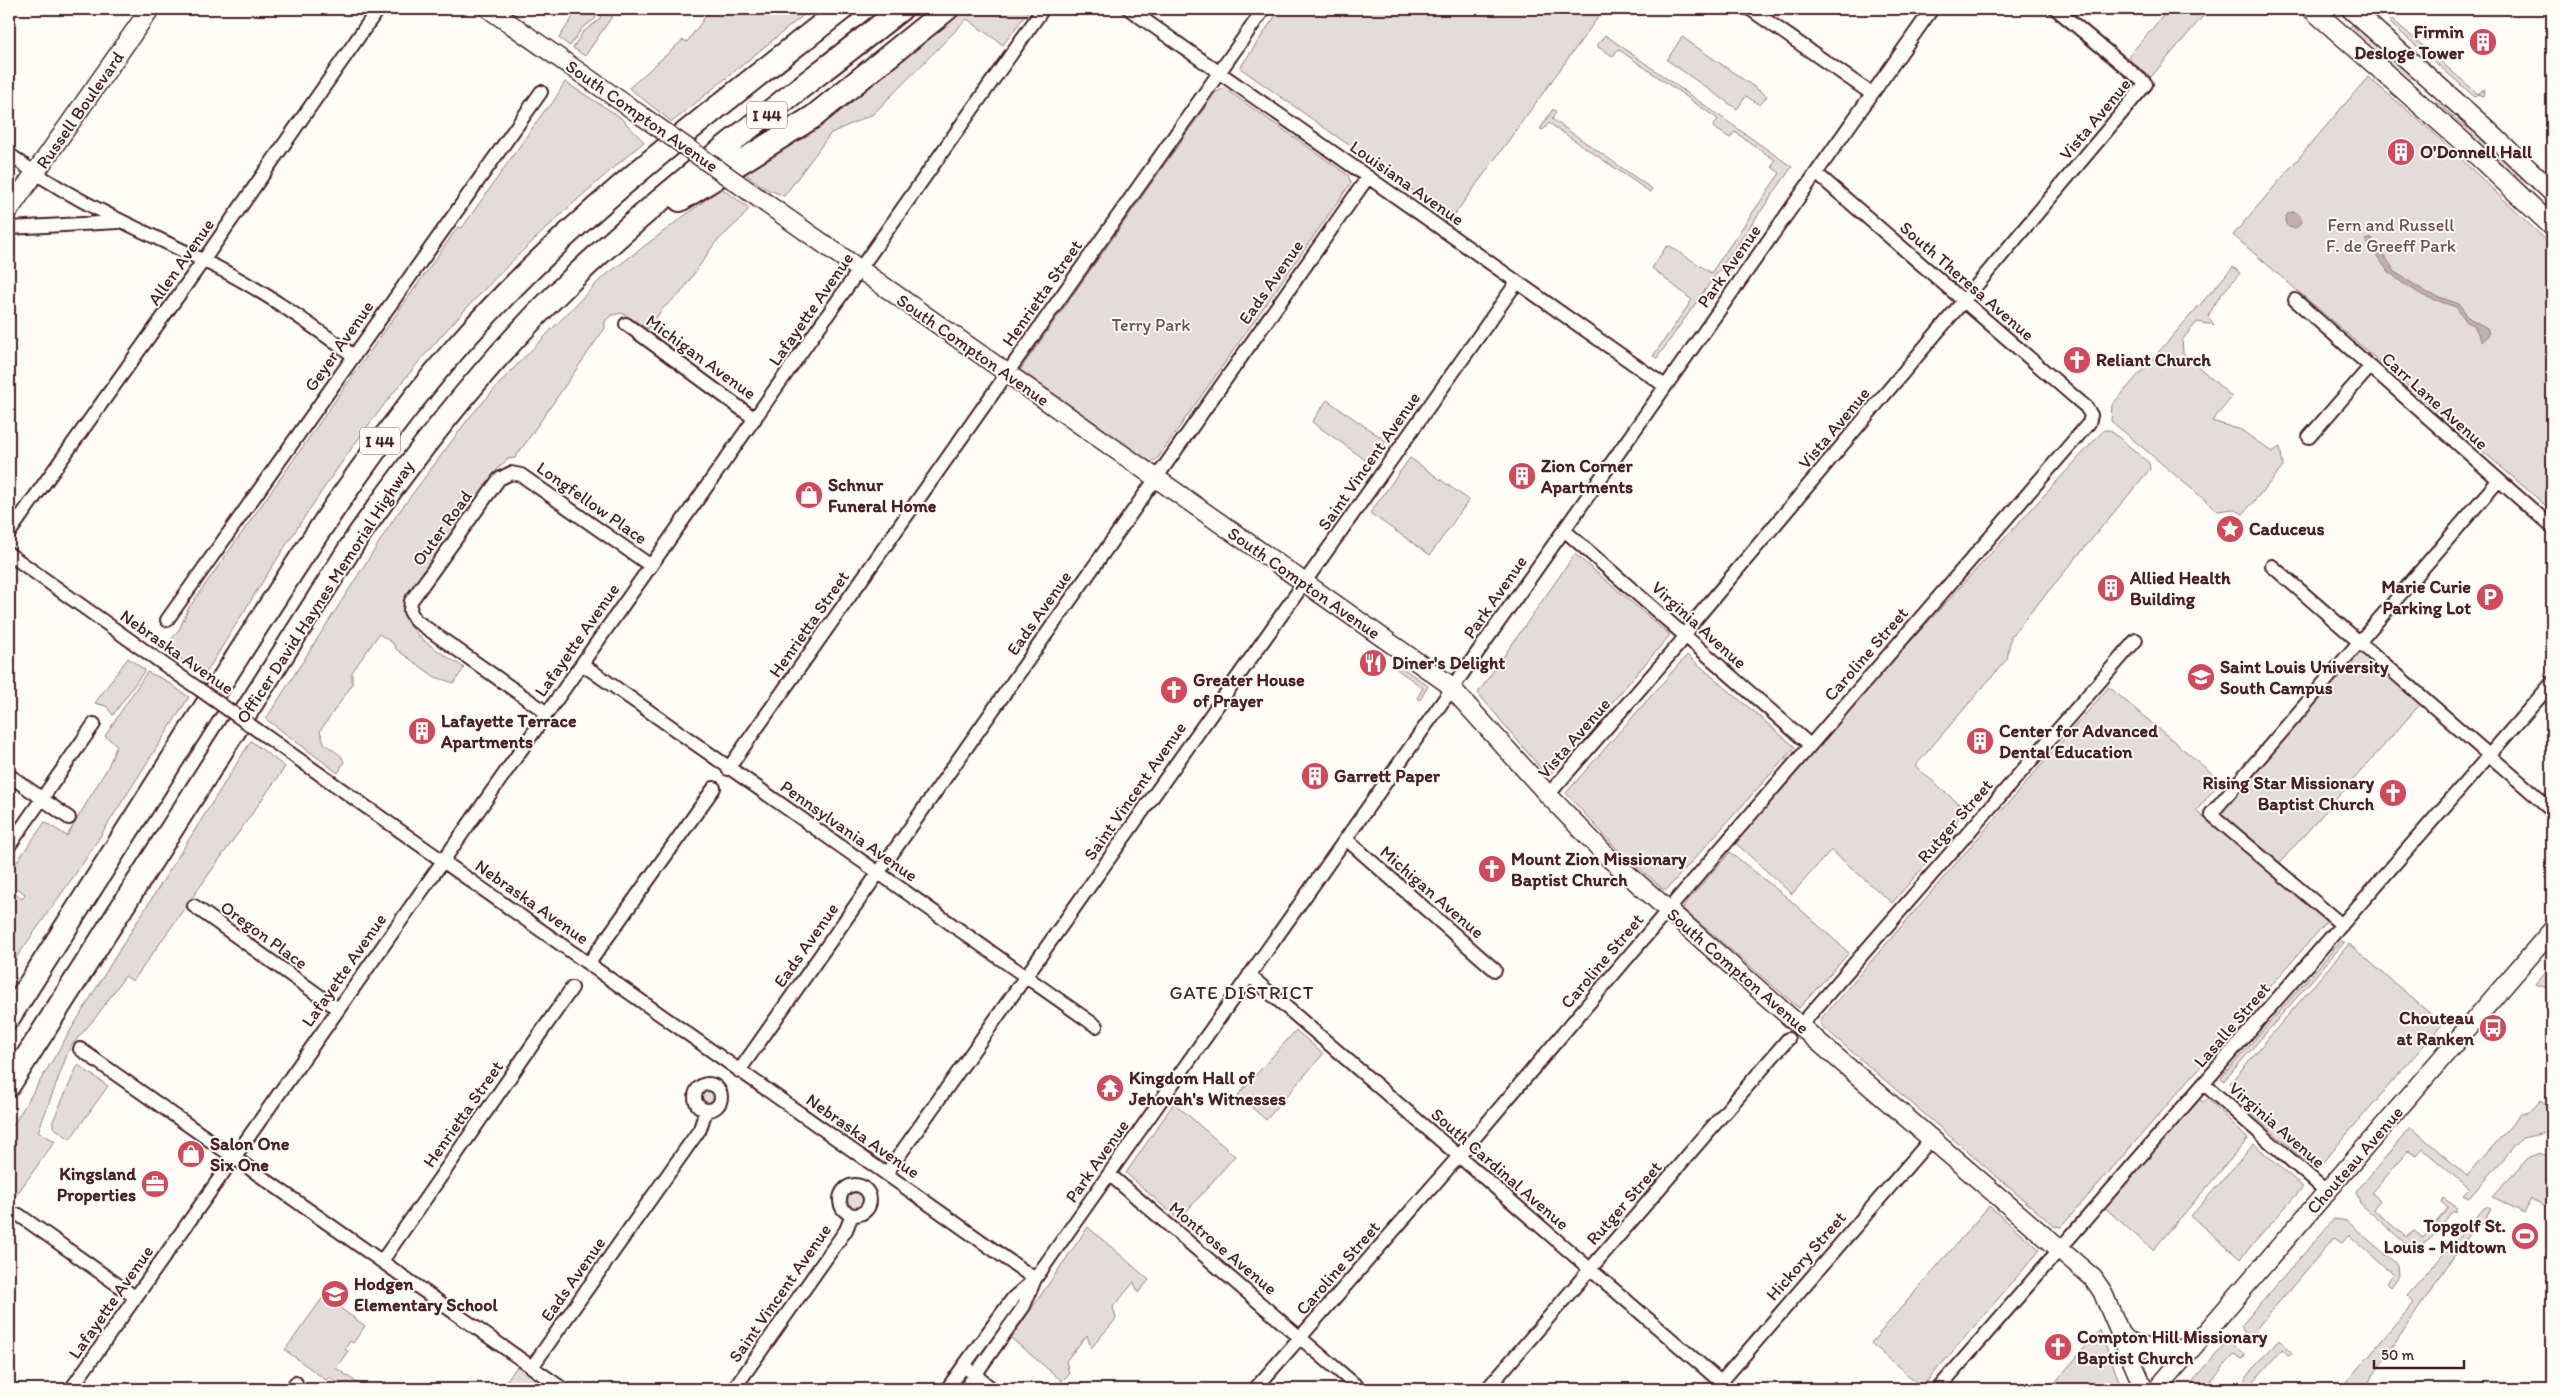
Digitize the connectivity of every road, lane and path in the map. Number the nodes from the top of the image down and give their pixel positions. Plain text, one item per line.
1 (150, 9) edge
2 (378, 9) edge
3 (489, 9) edge
4 (842, 9) edge
5 (901, 9) edge
6 (947, 9) edge
7 (1043, 9) edge
8 (1129, 9) edge
9 (1264, 9) edge
10 (1750, 9) edge
11 (1932, 9) edge
12 (2056, 9) edge
13 (2351, 9) edge
14 (2321, 12) edge
15 (1219, 72) junction
16 (540, 92) dead end
17 (1872, 94) junction
18 (2418, 101) junction
19 (2483, 126) junction
20 (9, 154) edge
21 (1816, 173) junction
22 (35, 174) junction
23 (1368, 176) junction
24 (2552, 192) edge
25 (9, 210) edge
26 (118, 222) junction
27 (634, 222) junction
28 (2552, 226) edge
29 (9, 228) edge
30 (203, 261) junction
31 (860, 270) junction
32 (1517, 282) junction
33 (2294, 300) dead end
34 (1964, 302) junction
35 (626, 324) dead end
36 (354, 356) junction
37 (2370, 367) junction
38 (1006, 374) junction
39 (1665, 386) junction
40 (2091, 417) joint
41 (755, 419) junction
42 (2309, 437) dead end
43 (511, 473) joint
44 (1154, 478) junction
45 (2498, 481) junction
46 (2552, 527) edge
47 (1564, 530) junction
48 (9, 532) edge
49 (9, 554) edge
50 (651, 566) junction
51 (2272, 566) dead end
52 (1304, 583) junction
53 (167, 620) dead end
54 (1685, 635) junction
55 (2136, 640) dead end
56 (2359, 641) junction
57 (582, 664) junction
58 (2552, 683) edge
59 (1452, 688) junction
60 (547, 713) junction
61 (94, 724) dead end
62 (1810, 745) junction
63 (2489, 756) junction
64 (728, 769) junction
65 (9, 775) edge
66 (714, 788) dead end
67 (1548, 795) junction
68 (42, 799) junction
69 (2552, 810) edge
70 (69, 818) dead end
71 (1346, 839) junction
72 (9, 846) edge
73 (443, 861) junction
74 (878, 872) junction
75 (194, 906) dead end
76 (1668, 910) junction
77 (2342, 925) junction
78 (2552, 930) edge
79 (589, 963) junction
80 (1495, 970) dead end
81 (1250, 975) junction
82 (1026, 977) junction
83 (572, 988) dead end
84 (338, 1009) junction
85 (9, 1017) edge
86 (1096, 1026) dead end
87 (1800, 1026) junction
88 (1788, 1039) dead end
89 (80, 1049) dead end
90 (739, 1071) junction
91 (2204, 1084) junction
92 (9, 1085) edge
93 (706, 1110) dead end
94 (1925, 1146) dead end
95 (234, 1156) junction
96 (1459, 1156) junction
97 (886, 1174) junction
98 (1109, 1174) junction
99 (2327, 1192) junction
100 (19, 1215) dead end
101 (852, 1215) dead end
102 (2060, 1249) junction
103 (382, 1261) junction
104 (1590, 1268) junction
105 (1036, 1279) junction
106 (136, 1297) junction
107 (1300, 1337) junction
108 (2122, 1338) junction
109 (2193, 1348) junction
110 (964, 1366) junction
111 (532, 1367) junction
112 (975, 1375) junction
113 (1721, 1387) edge
114 (71, 1389) edge
115 (563, 1389) edge
116 (734, 1389) edge
117 (947, 1389) edge
118 (965, 1389) edge
119 (992, 1389) edge
120 (1255, 1389) edge
121 (1360, 1389) edge
122 (1487, 1389) edge
123 (1938, 1389) edge
124 (2144, 1389) edge
125 (2157, 1389) edge

1 - 22 main road, Russell Boulevard
2 - 30 street, Allen Avenue
3 - 31 main road, South Compton Avenue, bridge
4 - 85 highway, Officer David Haynes Memorial Highway / I 44
5 - 27 highway, Officer David Haynes Memorial Highway / I 44
6 - 27 highway
7 - 31 street, Lafayette Avenue
8 - 15 street, Louisiana Avenue
9 - 15 street, Henrietta Street
10 - 17 street
11 - 17 street, Park Avenue
12 - 34 street, Vista Avenue
13 - 19 main road
14 - 18 main road
15 - 23 street, Louisiana Avenue
15 - 38 street, Henrietta Street
16 - 36 street, Geyer Avenue
17 - 21 street, Park Avenue
18 - 19 main road
18 - 28 main road
19 - 24 main road
20 - 22 street
21 - 34 street, South Theresa Avenue
21 - 39 street, Park Avenue
22 - 25 main road, Russell Boulevard
22 - 26 street
23 - 32 street, Louisiana Avenue
23 - 44 street, Eads Avenue
26 - 29 street
26 - 30 street
27 - 92 highway, Officer David Haynes Memorial Highway / I 44
30 - 36 street
30 - 48 street, Allen Avenue
31 - 38 main road, South Compton Avenue
31 - 41 street, Lafayette Avenue
32 - 39 street, Louisiana Avenue
32 - 52 street, Saint Vincent Avenue
33 - 37 street, Carr Lane Avenue
34 - 40 street, South Theresa Avenue
34 - 54 street, Vista Avenue
35 - 41 street, Michigan Avenue
36 - 53 street, Geyer Avenue
37 - 42 street
37 - 45 street, Carr Lane Avenue
38 - 44 main road, South Compton Avenue
38 - 64 street, Henrietta Street
39 - 47 street, Park Avenue
40 - 62 street, Caroline Street
41 - 50 street, Lafayette Avenue
43 - 50 street, Longfellow Place
43 - 60 street, Outer Road
44 - 52 main road, South Compton Avenue
44 - 74 street, Eads Avenue
45 - 46 street, Carr Lane Avenue
45 - 56 street
47 - 54 street, Virginia Avenue
47 - 59 street, Park Avenue
49 - 73 street, Nebraska Avenue, bridge
50 - 57 street, Lafayette Avenue
51 - 56 street
52 - 59 main road, South Compton Avenue
52 - 82 street, Saint Vincent Avenue
54 - 62 street, Virginia Avenue
54 - 67 street, Vista Avenue
55 - 87 street, Rutger Street
56 - 63 street
56 - 77 street
57 - 60 street, Lafayette Avenue
57 - 64 street, Pennsylvania Avenue
58 - 63 street, Lasalle Street
59 - 67 main road, South Compton Avenue
59 - 71 street, Park Avenue
60 - 73 street, Lafayette Avenue
61 - 68 street
62 - 76 street, Caroline Street
63 - 69 street
63 - 77 street, Lasalle Street
64 - 74 street, Pennsylvania Avenue
65 - 68 street
66 - 79 street
67 - 76 main road, South Compton Avenue
68 - 70 street
68 - 72 street
71 - 80 street, Michigan Avenue
71 - 81 street, Park Avenue
73 - 79 street, Nebraska Avenue
73 - 84 street, Lafayette Avenue
74 - 82 street, Pennsylvania Avenue
74 - 90 street, Eads Avenue
75 - 84 street, Oregon Place
76 - 87 main road, South Compton Avenue
76 - 96 street, Caroline Street
77 - 91 street, Lasalle Street
78 - 99 main road, Chouteau Avenue
79 - 90 street, Nebraska Avenue
81 - 96 street, South Cardinal Avenue
81 - 98 street, Park Avenue
82 - 86 street, Pennsylvania Avenue
82 - 97 street, Saint Vincent Avenue
83 - 103 street, Henrietta Street
84 - 95 street, Lafayette Avenue
87 - 102 main road, South Compton Avenue
88 - 104 street, Rutger Street
89 - 95 street
90 - 97 street, Nebraska Avenue
91 - 99 street, Virginia Avenue
91 - 102 street, Lasalle Street
93 - 111 street, Eads Avenue
94 - 113 street, Hickory Street
95 - 103 street
95 - 106 street, Lafayette Avenue
96 - 104 street, South Cardinal Avenue
96 - 107 street, Caroline Street
97 - 105 street, Nebraska Avenue
98 - 105 street, Park Avenue
98 - 107 street, Montrose Avenue
99 - 109 main road, Chouteau Avenue
100 - 106 street
101 - 116 street, Saint Vincent Avenue
102 - 108 main road, South Compton Avenue
102 - 123 street, Lasalle Street
103 - 111 street
104 - 113 street, South Cardinal Avenue
104 - 122 street, Rutger Street
105 - 110 street, Park Avenue
105 - 112 street, Park Avenue
106 - 114 street, Lafayette Avenue
107 - 120 street, Caroline Street
107 - 121 street, Montrose Avenue
108 - 109 main road
108 - 124 main road, South Compton Avenue
109 - 125 main road, Chouteau Avenue
110 - 112 street
110 - 117 street, Park Avenue
111 - 115 street
112 - 118 street, Park Avenue
112 - 119 street

